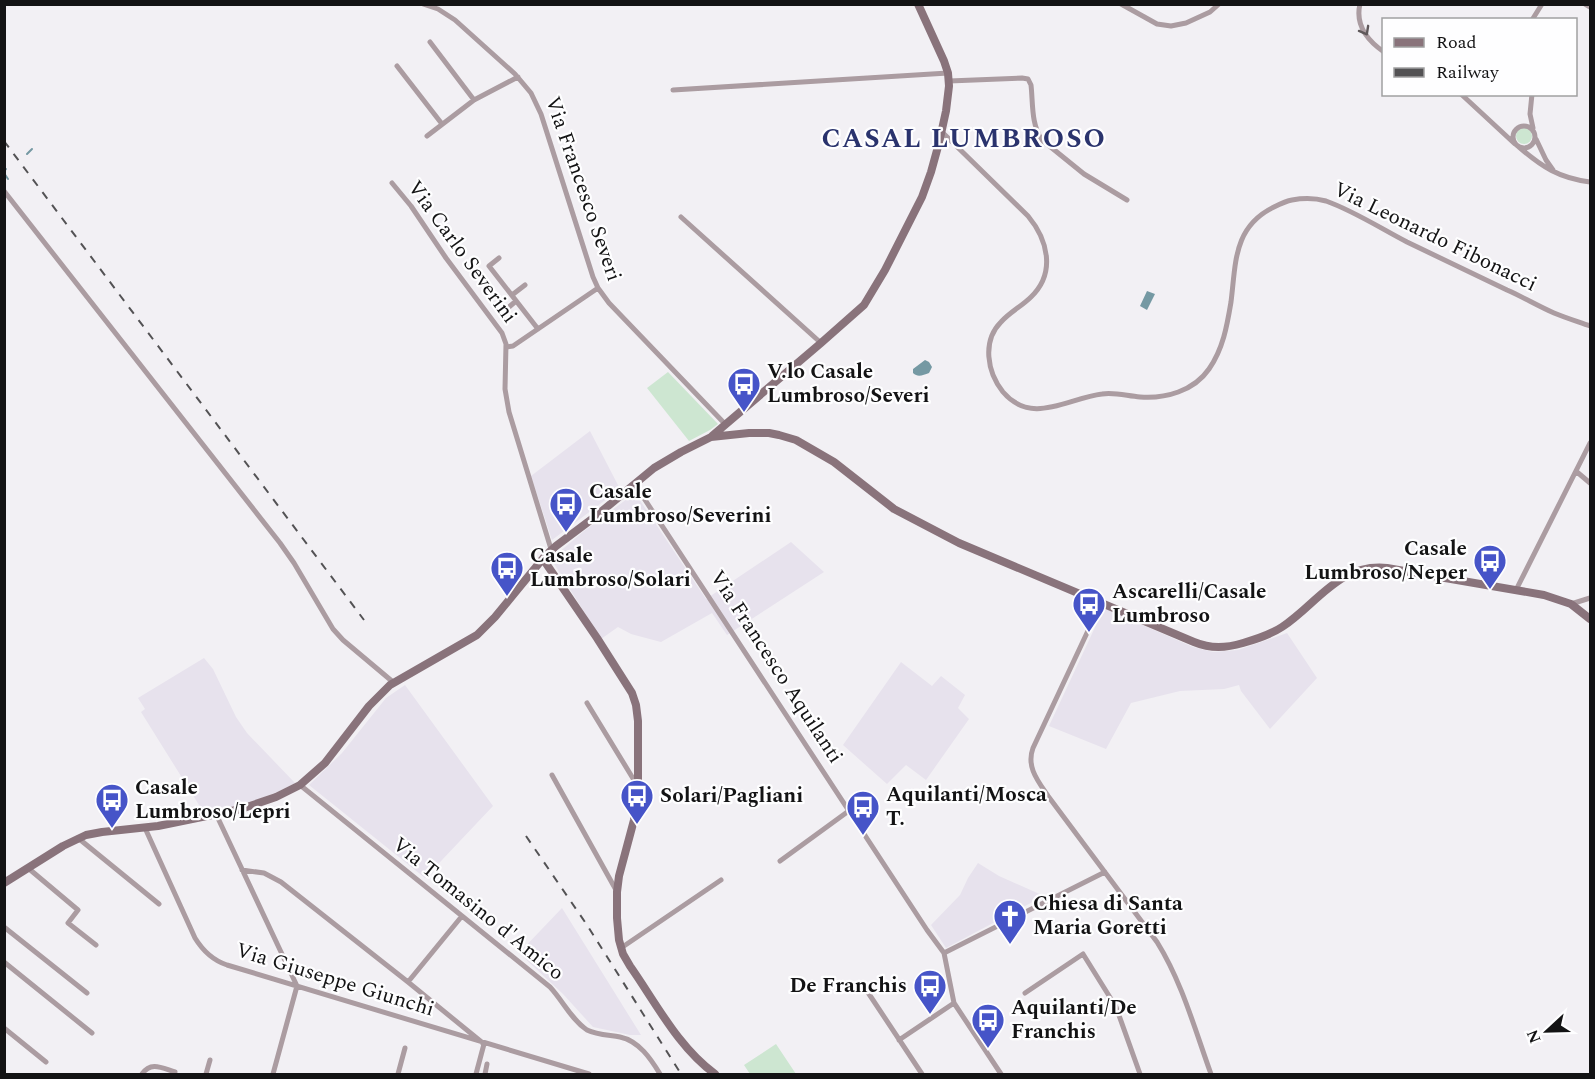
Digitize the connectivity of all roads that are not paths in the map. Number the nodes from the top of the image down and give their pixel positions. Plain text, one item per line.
1 (423, 4) edge
2 (918, 4) edge
3 (1121, 4) edge
4 (1219, 4) edge
5 (1360, 4) edge
6 (1542, 4) edge
7 (1586, 4) edge
8 (1590, 7) edge
9 (1533, 18) edge
10 (430, 42) dead end
11 (1382, 51) edge
12 (397, 66) dead end
13 (518, 77) junction
14 (948, 77) junction
15 (673, 90) dead end
16 (1463, 96) edge
17 (1532, 96) edge
18 (474, 100) junction
19 (1530, 114) junction
20 (442, 124) junction
21 (1495, 124) junction
22 (1519, 127) junction
23 (1533, 129) junction
24 (942, 132) junction
25 (427, 136) dead end
26 (1536, 138) junction
27 (1517, 145) junction
28 (1556, 173) junction
29 (1590, 182) edge
30 (392, 183) dead end
31 (4, 191) edge
32 (1127, 200) dead end
33 (681, 217) dead end
34 (498, 258) dead end
35 (525, 285) dead end
36 (598, 288) junction
37 (512, 296) junction
38 (516, 301) junction
39 (502, 313) dead end
40 (1590, 326) edge
41 (538, 329) junction
42 (821, 344) junction
43 (506, 347) junction
44 (726, 425) junction
45 (711, 437) junction
46 (1590, 443) edge
47 (1577, 472) junction
48 (634, 483) junction
49 (1590, 483) edge
50 (551, 549) junction
51 (543, 559) junction
52 (1516, 590) junction
53 (1590, 598) edge
54 (1101, 603) junction
55 (1571, 604) junction
56 (1590, 619) edge
57 (393, 682) junction
58 (587, 703) dead end
59 (552, 775) dead end
60 (300, 785) junction
61 (639, 789) junction
62 (850, 810) junction
63 (216, 814) junction
64 (145, 828) junction
65 (78, 838) junction
66 (780, 861) dead end
67 (28, 868) junction
68 (242, 870) junction
69 (1105, 872) junction
70 (721, 880) dead end
71 (4, 883) edge
72 (617, 892) junction
73 (159, 904) dead end
74 (462, 916) junction
75 (4, 927) edge
76 (96, 945) dead end
77 (621, 948) junction
78 (944, 953) junction
79 (4, 962) edge
80 (408, 982) junction
81 (297, 986) junction
82 (867, 991) dead end
83 (87, 993) dead end
84 (1025, 993) dead end
85 (954, 1003) junction
86 (4, 1028) edge
87 (92, 1033) dead end
88 (899, 1040) junction
89 (484, 1044) junction
90 (405, 1048) dead end
91 (210, 1060) dead end
92 (46, 1062) dead end
93 (487, 1064) dead end
94 (175, 1072) dead end
95 (142, 1074) edge
96 (206, 1074) edge
97 (273, 1074) edge
98 (398, 1074) edge
99 (476, 1074) edge
100 (485, 1074) edge
101 (589, 1074) edge
102 (660, 1074) edge
103 (716, 1074) edge
104 (922, 1074) edge
105 (1001, 1074) edge
106 (1140, 1074) edge
107 (1211, 1074) edge

1 - 13 street, Via Francesco Severi
2 - 14 street
3 - 4 street
5 -> 11 street
6 - 9 street
7 - 8 street
10 - 18 street
12 - 20 street
13 - 18 street
13 - 36 street, Via Francesco Severi
14 - 15 street
14 - 24 street
14 - 32 street
16 - 21 street
17 - 19 street
18 - 20 street
19 - 22 street
19 - 23 street
20 - 25 street
21 - 22 street
21 - 27 street
22 - 23 street
22 - 27 street
23 - 26 street
24 - 40 street, Via Leonardo Fibonacci
24 - 42 street
26 - 27 street
26 - 28 street
27 - 28 street
28 - 29 street
30 - 43 street, Via Carlo Severini
31 - 57 street
33 - 42 street
34 - 37 street
35 - 37 street
36 - 41 street
36 - 44 street, Via Francesco Severi
37 - 38 street
38 - 39 street
38 - 41 street
41 - 43 street
42 - 44 street
43 - 50 street, Via Carlo Severini
44 - 45 street
45 - 48 street
45 - 54 street
46 - 47 street
47 - 49 street
47 - 52 street
48 - 50 street
48 - 62 street, Via Francesco Aquilanti
50 - 51 street
51 - 57 street
51 - 61 street
52 - 54 street
52 - 55 street
53 - 55 street
54 - 69 street
55 - 56 street
57 - 60 street
58 - 61 street
59 - 72 street
60 - 63 street
60 - 74 street, Via Tomasino d'Amico
61 - 72 street
62 - 66 street
62 - 78 street, Via Francesco Aquilanti
63 - 64 street
63 - 68 street
64 - 65 street
64 - 81 street, Via Giuseppe Giunchi
65 - 67 street
65 - 73 street
67 - 71 street
67 - 76 street
68 - 80 street
68 - 81 street
69 - 78 street
69 - 107 street
70 - 77 street
72 - 77 street
74 - 80 street
74 - 102 street, Via Tomasino d'Amico
75 - 83 street
77 - 103 street
78 - 85 street, Via Francesco Aquilanti
79 - 87 street
80 - 89 street
81 - 89 street, Via Giuseppe Giunchi
81 - 97 street
82 - 88 street
84 - 106 street
85 - 88 street
85 - 105 street, Via Francesco Aquilanti
86 - 92 street
88 - 104 street
89 - 99 street
89 - 101 street, Via Giuseppe Giunchi
90 - 98 street
91 - 96 street
93 - 100 street
94 - 95 street

